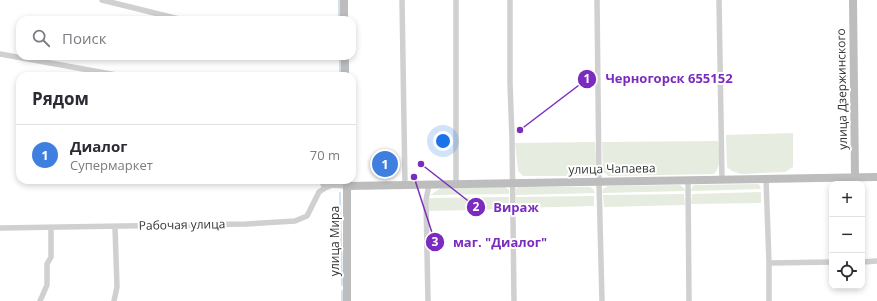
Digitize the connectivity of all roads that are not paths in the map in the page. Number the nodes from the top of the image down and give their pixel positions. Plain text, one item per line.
1 (102, 0) edge
2 (344, 0) edge
3 (402, 0) edge
4 (456, 0) edge
5 (510, 0) edge
6 (596, 0) edge
7 (719, 0) edge
8 (853, 0) edge
9 (167, 16) edge
10 (344, 16) edge
11 (0, 54) edge
12 (16, 57) edge
13 (33, 60) edge
14 (345, 60) edge
15 (100, 72) edge
16 (345, 72) edge
17 (877, 177) edge
18 (855, 178) junction
19 (766, 179) junction
20 (688, 180) junction
21 (722, 180) junction
22 (599, 182) junction
23 (356, 183) edge
24 (513, 183) junction
25 (322, 184) edge
26 (340, 184) edge
27 (347, 184) edge
28 (429, 184) junction
29 (456, 184) junction
30 (405, 185) junction
31 (325, 188) junction
32 (51, 227) junction
33 (115, 227) junction
34 (0, 228) edge
35 (877, 261) edge
36 (829, 262) edge
37 (865, 262) edge
38 (769, 263) junction
39 (40, 301) edge
40 (114, 301) edge
41 (347, 301) edge
42 (428, 301) edge
43 (514, 301) edge
44 (602, 301) edge
45 (689, 301) edge
46 (769, 301) edge

1 - 9 street
2 - 10 main road
3 - 30 street
4 - 29 street
5 - 24 street
6 - 22 street
7 - 21 street
8 - 18 main road, улица Дзержинского
11 - 12 street
13 - 15 street
14 - 16 main road
17 - 18 main road, улица Чапаева
18 - 19 main road, улица Чапаева
19 - 21 main road, улица Чапаева
19 - 38 street
20 - 21 main road, улица Чапаева
20 - 22 main road, улица Чапаева
20 - 45 street
22 - 24 main road, улица Чапаева
22 - 44 street
23 - 30 main road, улица Чапаева
24 - 29 main road, улица Чапаева
24 - 43 street
25 - 31 street
26 - 31 street
27 - 41 main road, улица Мира
28 - 29 main road, улица Чапаева
28 - 30 main road, улица Чапаева
28 - 42 street
31 - 33 street, Рабочая улица
32 - 33 street, Рабочая улица
32 - 34 street, Рабочая улица
32 - 39 street
33 - 40 street
35 - 37 street
36 - 38 street
38 - 46 street

